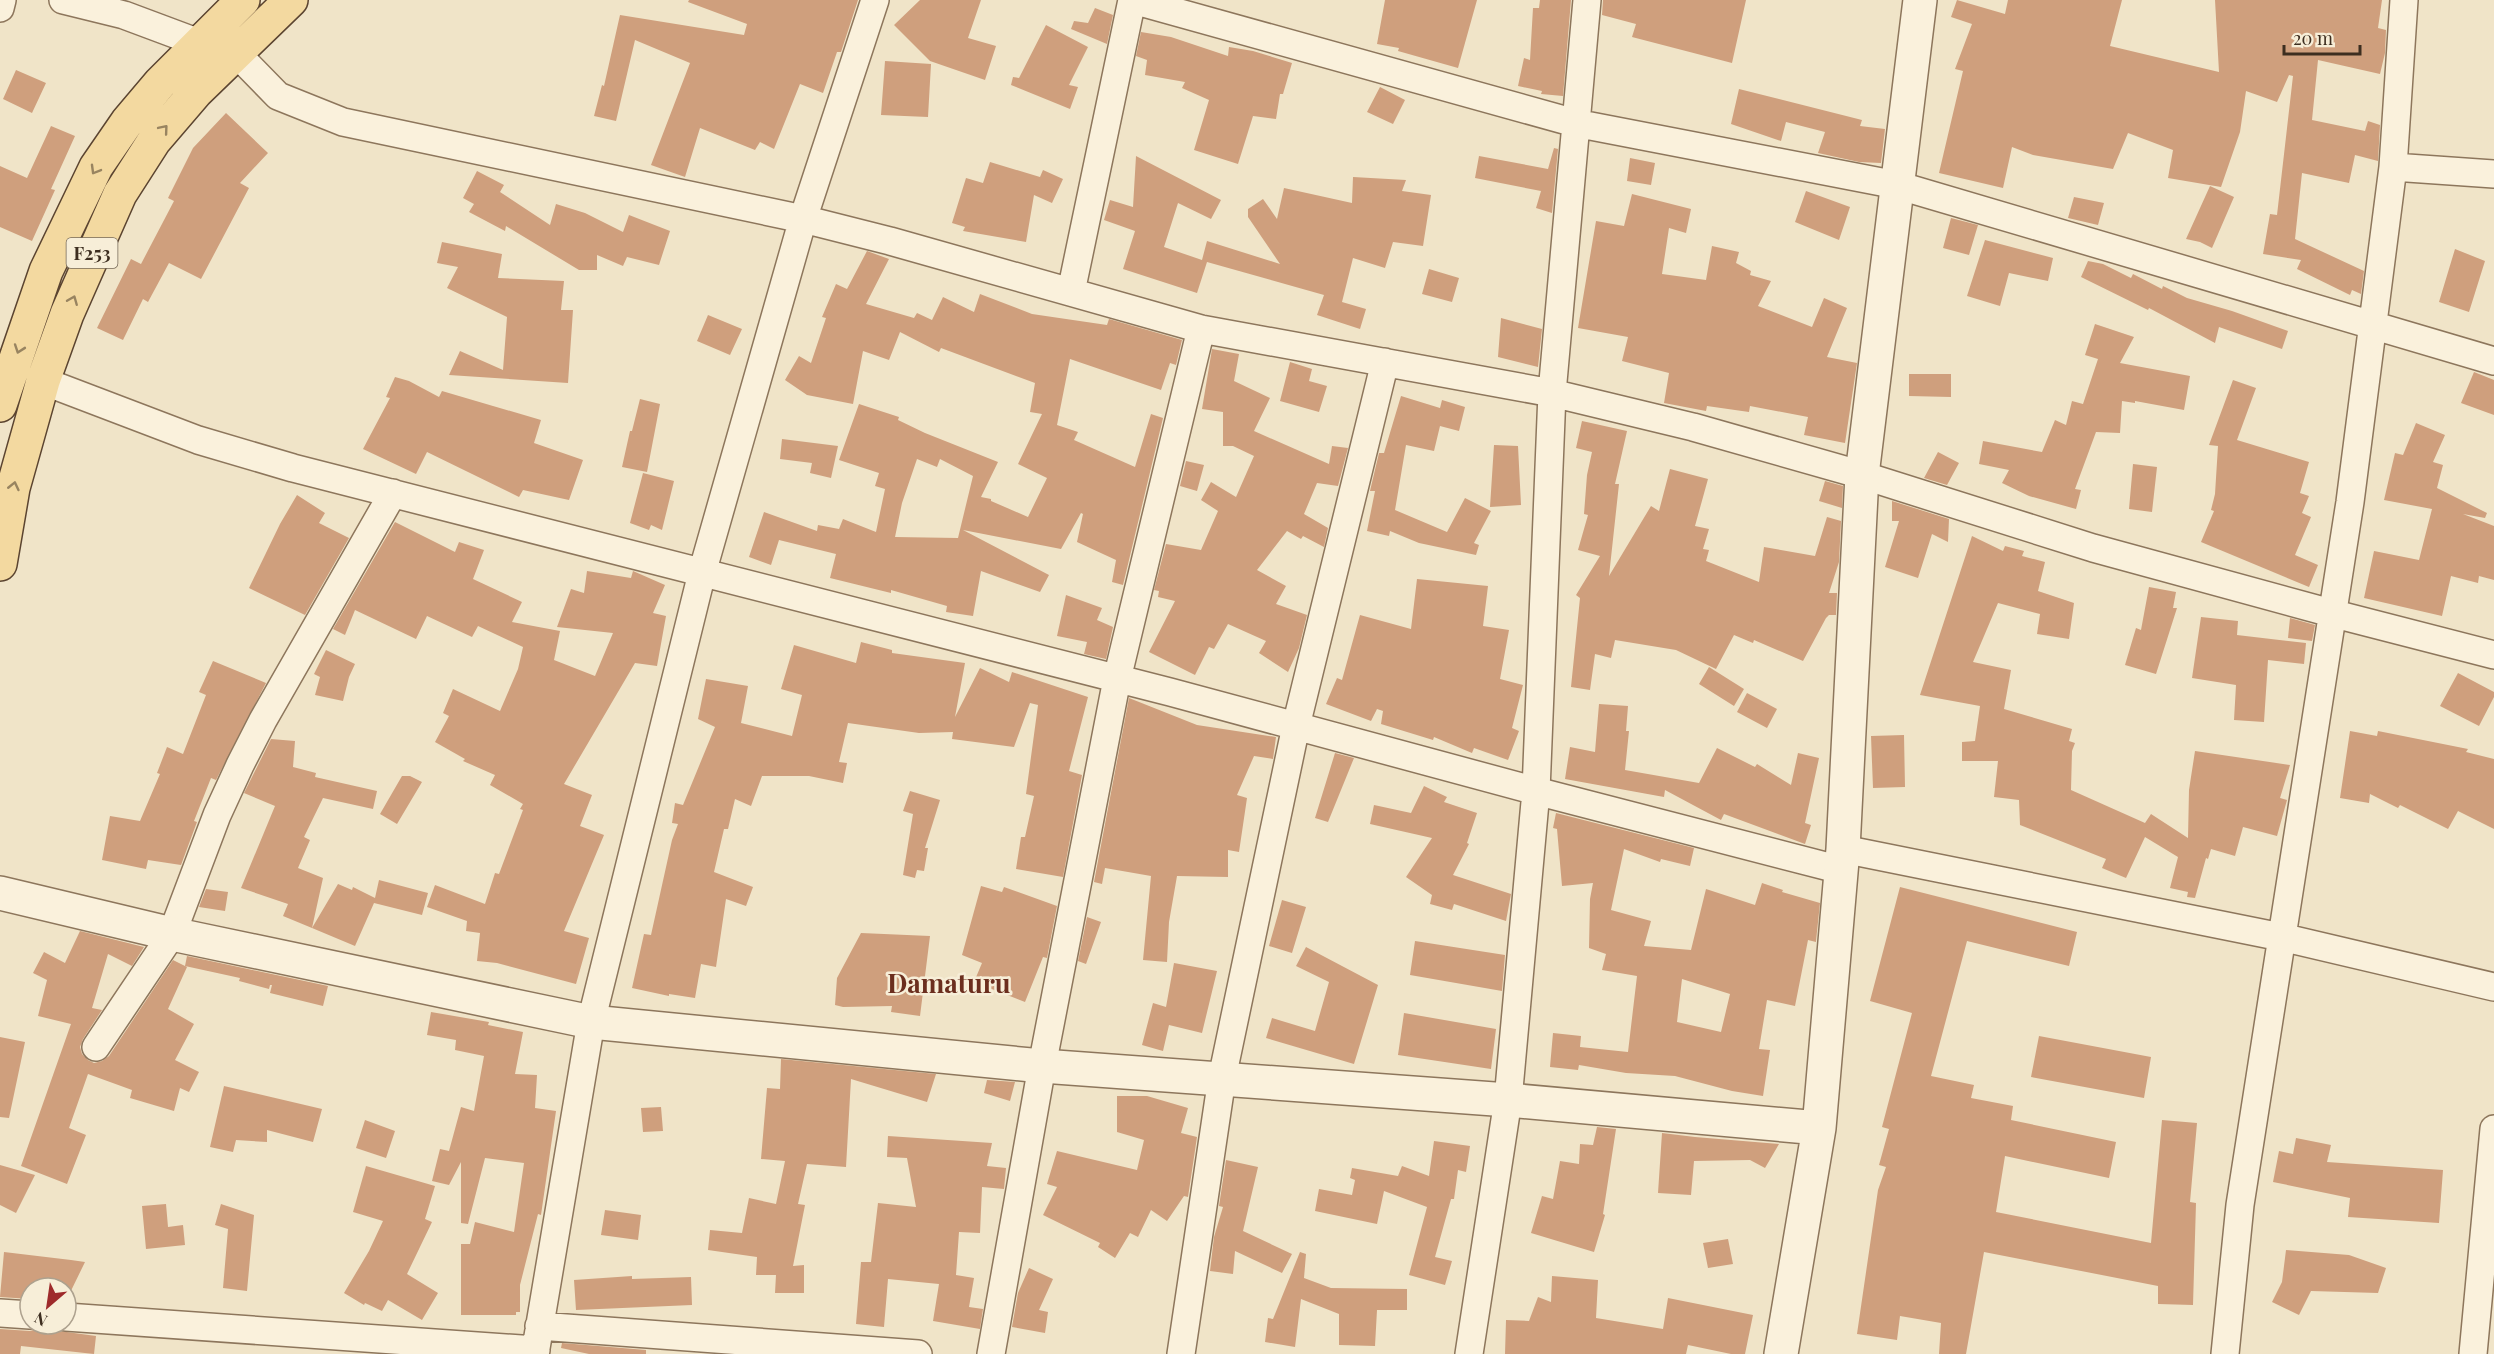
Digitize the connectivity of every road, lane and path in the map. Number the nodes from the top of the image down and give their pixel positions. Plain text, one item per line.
1 (2, 0) edge
2 (63, 0) edge
3 (243, 0) edge
4 (291, 0) edge
5 (875, 0) edge
6 (1132, 0) edge
7 (1587, 0) edge
8 (1920, 0) edge
9 (2404, 0) edge
10 (0, 8) edge
11 (126, 8) edge
12 (200, 43) junction
13 (237, 54) junction
14 (1575, 123) junction
15 (2393, 167) junction
16 (2494, 174) edge
17 (1897, 185) junction
18 (803, 219) junction
19 (1071, 292) junction
20 (2371, 327) junction
21 (1201, 329) junction
22 (2494, 361) edge
23 (1385, 362) junction
24 (43, 381) junction
25 (1552, 393) junction
26 (1, 399) edge
27 (1862, 476) junction
28 (393, 494) junction
29 (0, 564) edge
30 (702, 573) junction
31 (2331, 613) junction
32 (2494, 655) edge
33 (1117, 679) junction
34 (1296, 726) junction
35 (1536, 791) junction
36 (1841, 860) junction
37 (0, 893) edge
38 (172, 934) junction
39 (2281, 937) junction
40 (2494, 987) edge
41 (591, 1022) junction
42 (96, 1047) dead end
43 (1042, 1066) junction
44 (1222, 1078) junction
45 (1508, 1100) junction
46 (1819, 1128) junction
47 (2494, 1129) edge
48 (0, 1312) edge
49 (18, 1314) edge
50 (78, 1318) edge
51 (537, 1344) edge
52 (353, 1346) edge
53 (918, 1354) edge
54 (991, 1354) edge
55 (1181, 1354) edge
56 (1469, 1354) edge
57 (1781, 1354) edge
58 (2225, 1354) edge
59 (2473, 1354) edge

1 - 10 street
2 - 11 street
3 - 12 main road, F253
4 - 13 main road, F253
5 - 18 street
6 - 14 street
6 - 19 street
7 - 14 street
8 - 17 street
9 - 15 street
11 - 12 street
12 -> 26 main road, F253
13 - 18 street
24 -> 13 main road, F253
14 - 17 street
14 - 25 street
15 - 16 street
15 - 20 street
17 - 20 street
17 - 27 street
18 - 19 street
18 - 30 street
19 - 21 street
20 - 22 street
20 - 31 street
21 - 23 street
21 - 33 street
23 - 25 street
23 - 34 street
24 - 28 street
29 -> 24 main road, F253
25 - 27 street
25 - 35 street
27 - 31 street
27 - 36 street
28 - 30 street
28 - 38 street
30 - 33 street
30 - 41 street
31 - 32 street
31 - 39 street
33 - 34 street
33 - 43 street
34 - 35 street
34 - 44 street
35 - 36 street
35 - 45 street
36 - 39 street
36 - 46 street
37 - 38 street
38 - 41 street
38 - 42 street
39 - 40 street
39 - 58 street
41 - 43 street
41 - 51 street
43 - 44 street
43 - 54 street
44 - 45 street
44 - 55 street
45 - 46 street
45 - 56 street
46 - 57 street
47 - 59 street
48 - 49 street
50 - 52 street
51 - 52 street
51 - 53 street

